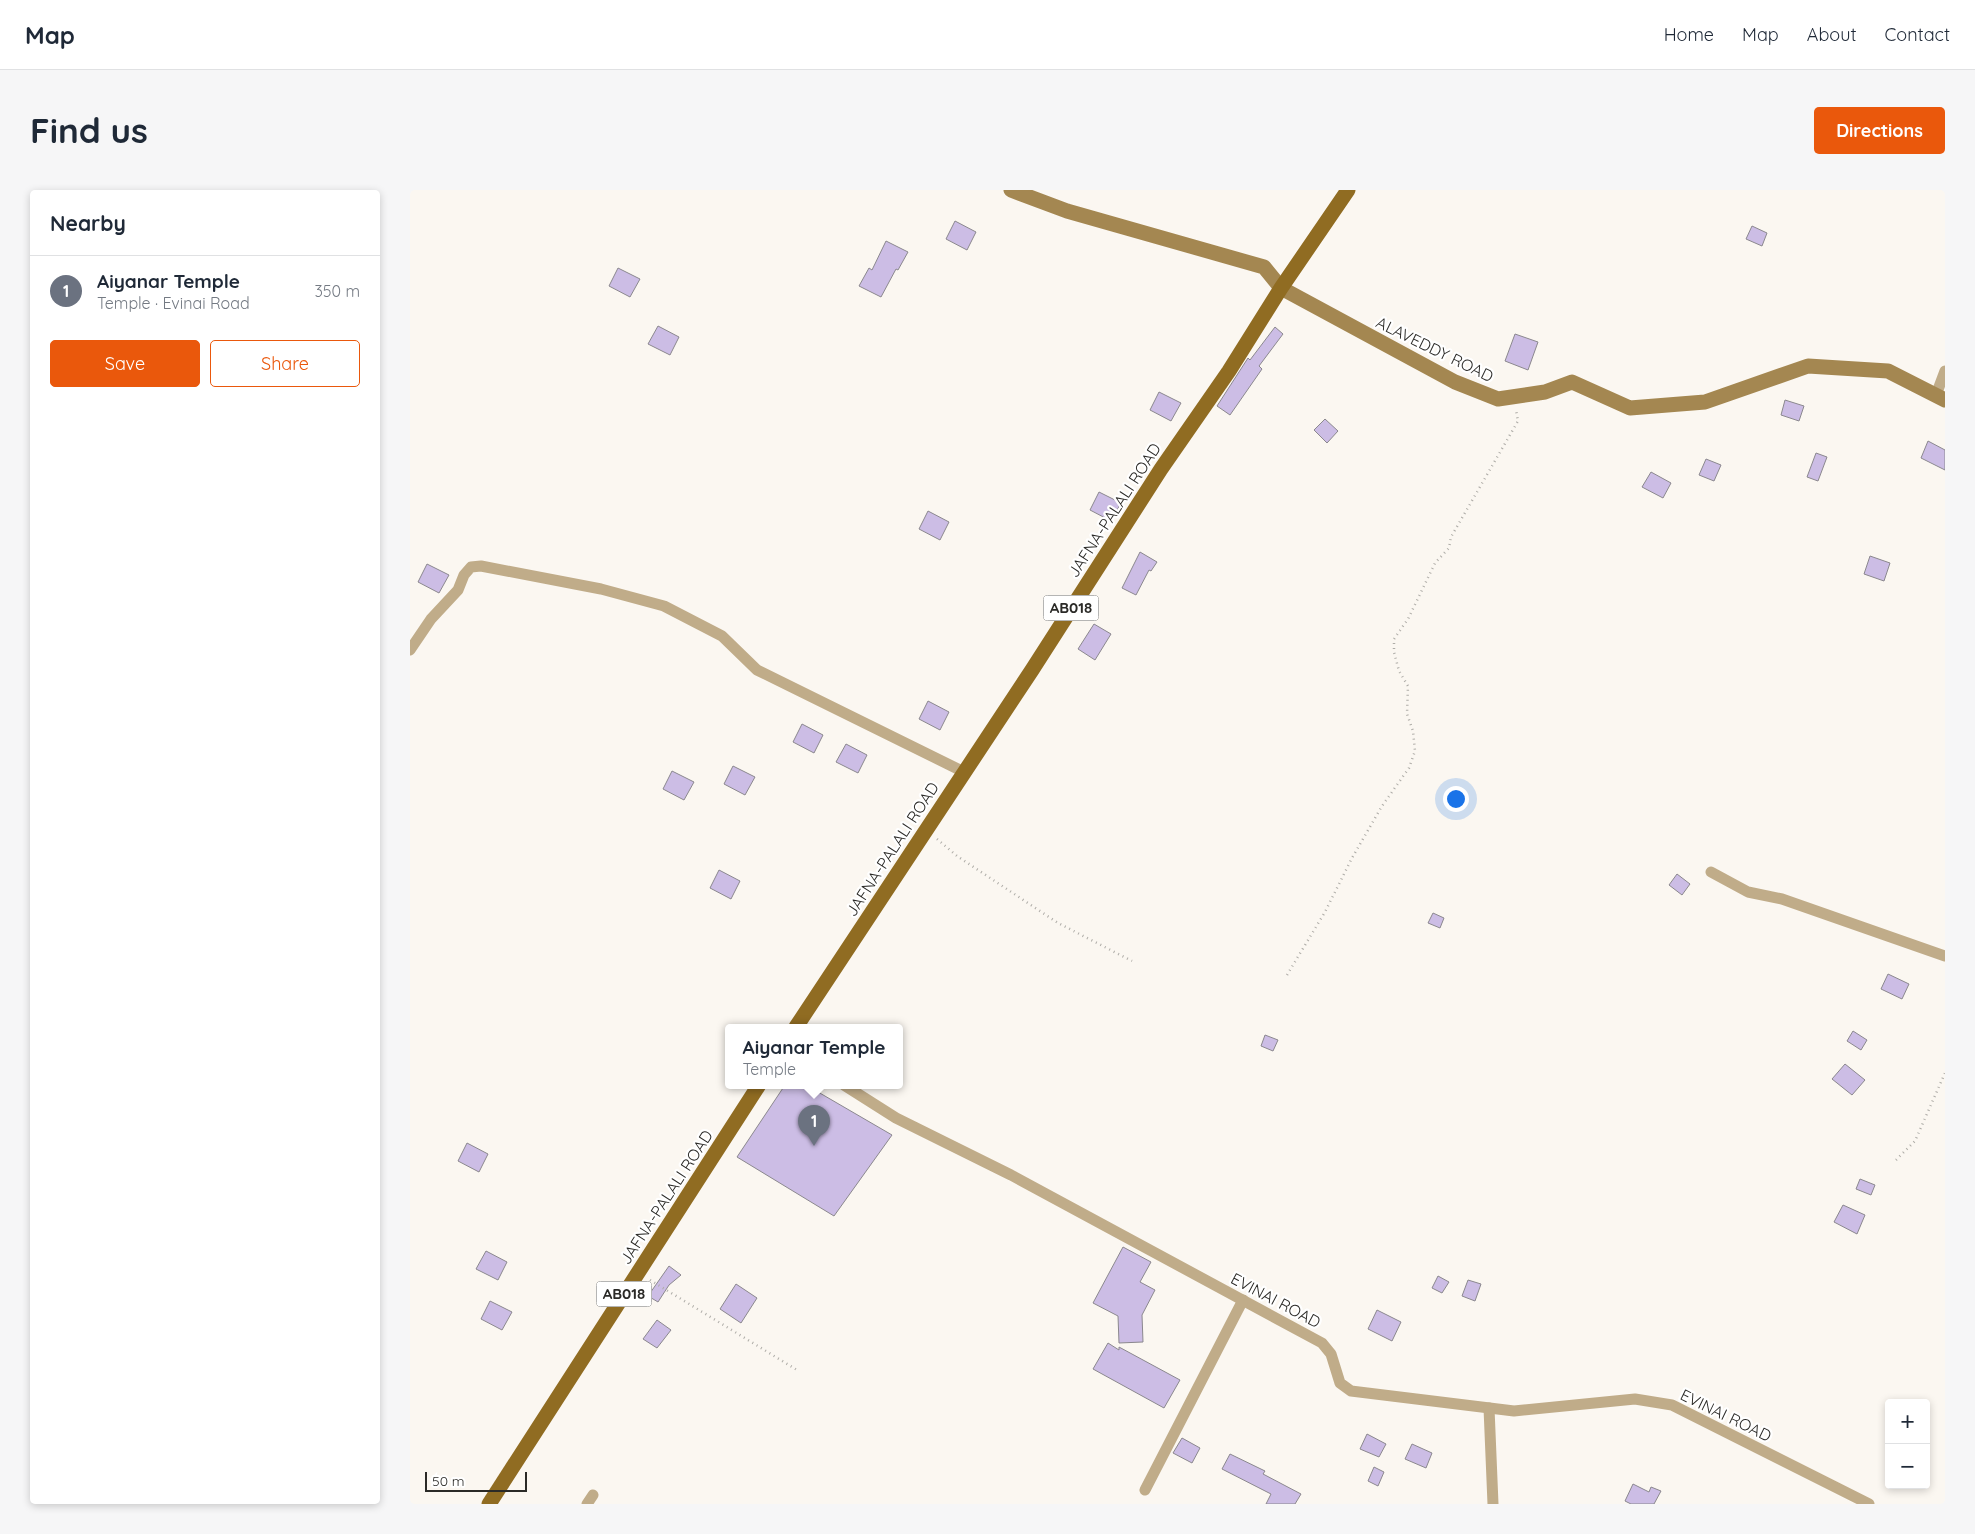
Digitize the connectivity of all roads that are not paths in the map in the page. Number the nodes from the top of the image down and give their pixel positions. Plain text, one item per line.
1 (1011, 190) edge
2 (1348, 190) edge
3 (1281, 288) junction
4 (1945, 371) edge
5 (1941, 397) edge
6 (410, 650) edge
7 (964, 772) junction
8 (1710, 872) dead end
9 (1945, 956) edge
10 (798, 1024) edge
11 (756, 1089) edge
12 (850, 1089) edge
13 (1243, 1300) junction
14 (1489, 1408) junction
15 (1145, 1490) dead end
16 (489, 1504) edge
17 (1492, 1504) edge
18 (1869, 1504) edge

1 - 3 street, ALAVEDDY ROAD
2 - 3 main road, JAFNA-PALALI ROAD / AB018
3 - 5 street, ALAVEDDY ROAD
3 - 7 main road, JAFNA-PALALI ROAD / AB018
4 - 5 street
6 - 7 street
7 - 10 main road, JAFNA-PALALI ROAD / AB018
8 - 9 street
11 - 16 main road, JAFNA-PALALI ROAD / AB018
12 - 13 street, EVINAI ROAD
13 - 14 street, EVINAI ROAD
13 - 15 street
14 - 17 street
14 - 18 street, EVINAI ROAD

